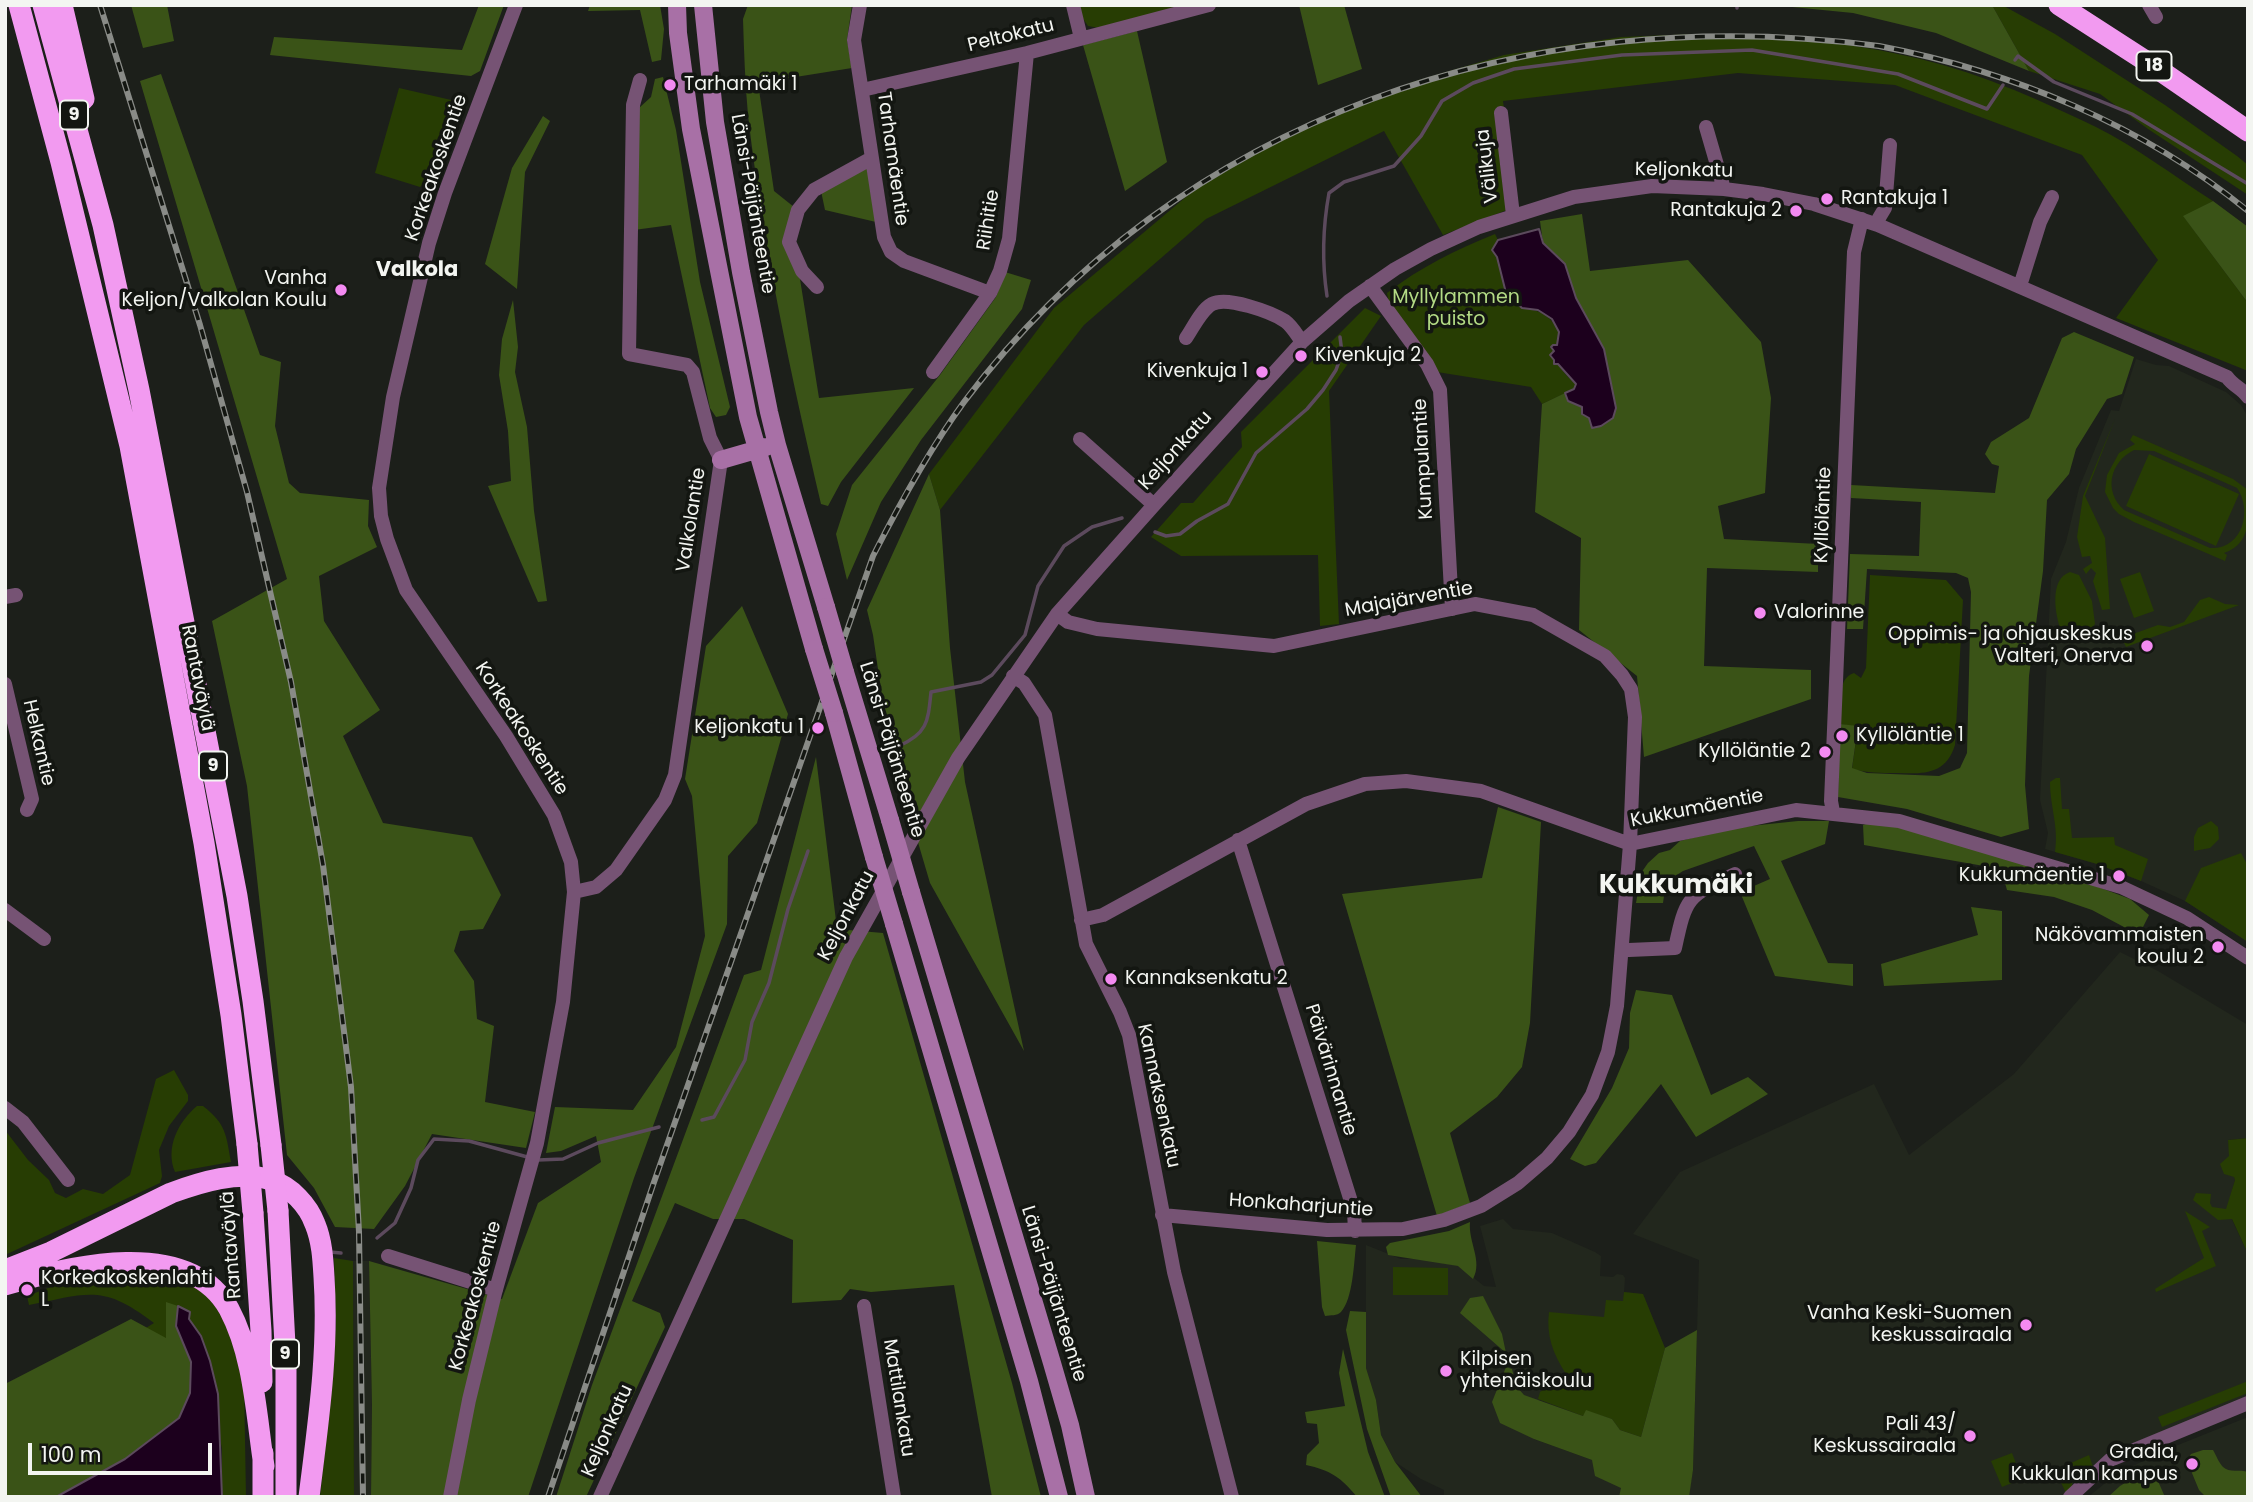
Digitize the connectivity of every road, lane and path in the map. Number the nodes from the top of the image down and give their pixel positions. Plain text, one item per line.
1 (19, 5) edge
2 (43, 5) edge
3 (62, 5) edge
4 (516, 5) edge
5 (677, 5) edge
6 (704, 5) edge
7 (860, 5) edge
8 (1073, 5) edge
9 (1209, 5) edge
10 (2059, 5) edge
11 (1081, 38) junction
12 (1027, 53) junction
13 (640, 80) dead end
14 (862, 90) junction
15 (1501, 113) dead end
16 (1706, 127) dead end
17 (2248, 131) edge
18 (1890, 145) dead end
19 (872, 158) junction
20 (1724, 189) junction
21 (2052, 197) dead end
22 (1513, 215) junction
23 (1862, 219) junction
24 (103, 225) junction
25 (1878, 225) junction
26 (817, 286) dead end
27 (1370, 286) junction
28 (2020, 286) junction
29 (990, 292) junction
30 (1186, 338) dead end
31 (1302, 342) junction
32 (933, 372) dead end
33 (2248, 397) edge
34 (1080, 439) dead end
35 (777, 445) junction
36 (756, 450) junction
37 (722, 460) junction
38 (1154, 505) junction
39 (1452, 609) junction
40 (1057, 614) junction
41 (1013, 676) junction
42 (5, 684) edge
43 (27, 810) dead end
44 (1833, 812) junction
45 (1238, 840) junction
46 (1630, 844) junction
47 (1735, 874) dead end
48 (574, 892) junction
49 (5, 911) edge
50 (1081, 920) junction
51 (44, 939) dead end
52 (1629, 950) dead end
53 (2248, 958) edge
54 (5, 1108) edge
55 (68, 1181) dead end
56 (1162, 1215) junction
57 (1355, 1231) junction
58 (388, 1256) dead end
59 (5, 1270) edge
60 (5, 1285) edge
61 (496, 1290) junction
62 (864, 1306) dead end
63 (2248, 1403) edge
64 (264, 1466) junction
65 (263, 1497) edge
66 (286, 1497) edge
67 (309, 1497) edge
68 (450, 1497) edge
69 (600, 1497) edge
70 (894, 1497) edge
71 (1059, 1497) edge
72 (1086, 1497) edge
73 (1232, 1497) edge
74 (2070, 1497) edge

1 - 64 highway, Rantaväylä / 9, bridge
2 - 24 highway, Rantaväylä / 9
3 - 24 highway
4 - 48 street, Korkeakoskentie
5 - 36 main road
6 - 35 main road, Länsi-Päijänteentie
7 - 14 street, Tarhamäentie
8 - 11 street
9 - 11 street, Peltokatu
10 - 17 highway, 18
11 - 12 street, Peltokatu
12 - 14 street, Peltokatu
12 - 29 street, Riihitie
13 - 37 street, Valkolantie
14 - 19 street, Tarhamäentie
15 - 22 street, Välikuja
16 - 20 street
18 - 25 street
19 - 26 street
19 - 29 street, Tarhamäentie
20 - 22 street, Keljonkatu
20 - 23 street, Keljonkatu
21 - 28 street
22 - 27 street, Keljonkatu
23 - 25 street, Keljonkatu
23 - 44 street, Kyllöläntie
24 - 66 highway, Rantaväylä / 9, bridge
25 - 28 street, Keljonkatu
27 - 31 street, Keljonkatu
27 - 39 street, Kumpulantie
28 - 33 street, Keljonkatu
29 - 32 street, Riihitie
30 - 31 street
31 - 38 street, Keljonkatu
34 - 38 street
35 - 36 main road
35 - 72 main road, Länsi-Päijänteentie, bridge
36 - 37 main road
36 - 71 main road, bridge
37 - 48 street, Valkolantie
38 - 40 street, Keljonkatu
39 - 40 street, Majajärventie
39 - 46 street, Majajärventie
40 - 41 street, Keljonkatu
41 - 50 street, Kannaksenkatu
41 - 69 street, Keljonkatu
42 - 43 street, Helkantie
44 - 46 street, Kukkumäentie
44 - 53 street, Kukkumäentie
45 - 46 street, Kukkumäentie
45 - 50 street, Kukkumäentie
45 - 57 street, Päivärinnantie
46 - 57 street, Honkaharjuntie
47 - 52 street
48 - 61 street, Korkeakoskentie
49 - 51 street
50 - 56 street, Kannaksenkatu
54 - 55 street
56 - 57 street, Honkaharjuntie
56 - 73 street, Kannaksenkatu
58 - 61 street
59 - 67 highway
60 - 64 highway
61 - 68 street, Korkeakoskentie
62 - 70 street, Mattilankatu
63 - 74 street
64 - 65 highway, Rantaväylä / 9

